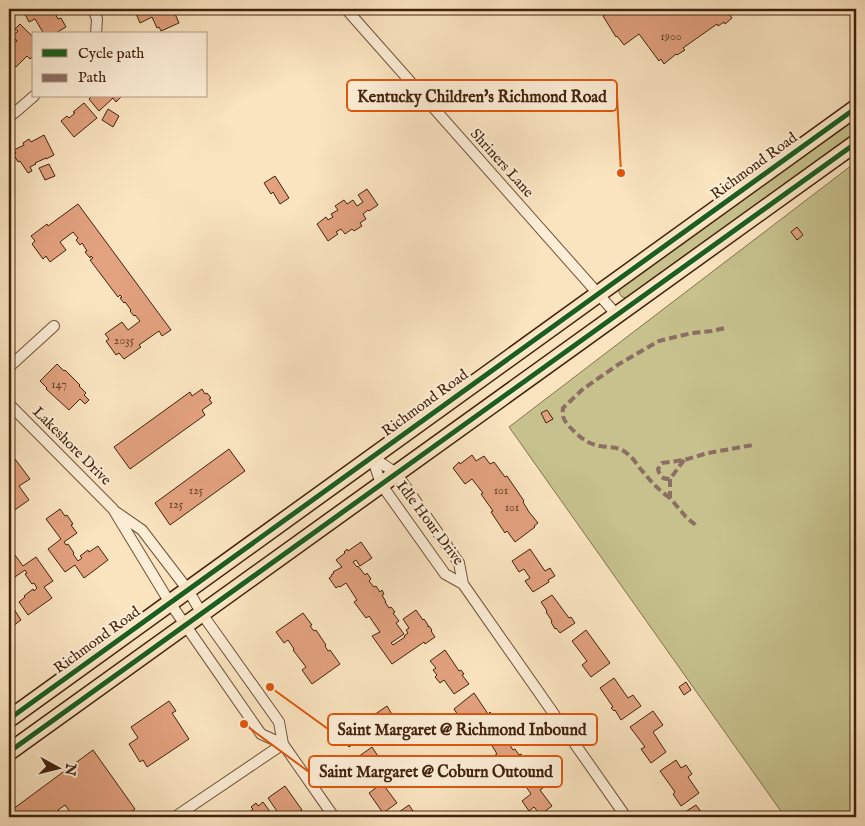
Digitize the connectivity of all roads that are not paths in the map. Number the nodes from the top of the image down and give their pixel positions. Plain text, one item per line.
1 (93, 9) edge
2 (346, 9) edge
3 (96, 32) edge
4 (32, 98) edge
5 (856, 108) edge
6 (9, 117) edge
7 (856, 143) edge
8 (598, 294) junction
9 (616, 314) junction
10 (54, 326) dead end
11 (9, 367) edge
12 (9, 404) edge
13 (372, 457) junction
14 (396, 473) junction
15 (381, 484) junction
16 (113, 509) junction
17 (463, 584) junction
18 (188, 590) junction
19 (170, 603) junction
20 (202, 614) junction
21 (185, 626) junction
22 (9, 719) edge
23 (283, 744) junction
24 (9, 752) edge
25 (175, 817) edge
26 (334, 817) edge
27 (626, 817) edge

1 - 3 street
2 - 8 street, Shriners Lane
4 - 6 street
5 - 8 main road, Richmond Road
7 - 9 main road
8 - 9 street, Shriners Lane
8 - 13 main road, Richmond Road
9 - 14 main road
10 - 11 street
12 - 16 street, Lakeshore Drive
13 - 14 street, Idle Hour Drive
13 - 15 street, Idle Hour Drive
13 - 18 main road, Richmond Road
14 - 15 main road
14 - 17 street, Idle Hour Drive
15 - 17 street, Idle Hour Drive
15 - 20 main road
16 - 18 street, Lakeshore Drive
16 - 19 street, Lakeshore Drive
17 - 27 street, Idle Hour Drive
18 - 19 main road, Richmond Road
18 - 20 street, Lakeshore Drive
19 - 21 street, Lakeshore Drive
19 - 22 main road, Richmond Road
20 - 21 main road
20 - 23 street, Lakeshore Drive
21 - 23 street, Lakeshore Drive
21 - 24 main road
23 - 25 street
23 - 26 street

